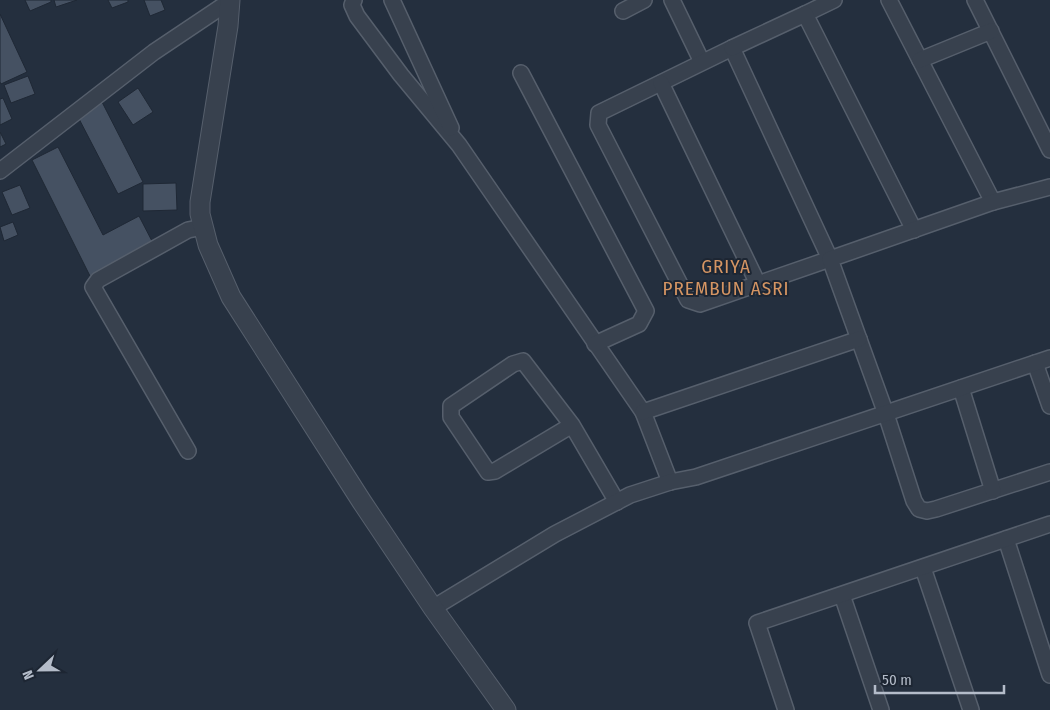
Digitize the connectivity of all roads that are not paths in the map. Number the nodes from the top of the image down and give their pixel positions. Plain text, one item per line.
1 (230, 0) edge
2 (354, 0) edge
3 (392, 0) edge
4 (644, 0) edge
5 (672, 0) edge
6 (834, 0) edge
7 (889, 0) edge
8 (975, 0) edge
9 (623, 11) dead end
10 (805, 14) junction
11 (991, 32) junction
12 (732, 48) junction
13 (920, 60) junction
14 (702, 62) junction
15 (521, 73) dead end
16 (661, 83) junction
17 (459, 145) junction
18 (1050, 150) edge
19 (0, 172) edge
20 (1050, 187) edge
21 (993, 202) junction
22 (203, 227) junction
23 (914, 230) junction
24 (830, 259) junction
25 (758, 284) junction
26 (859, 339) junction
27 (595, 344) junction
28 (1050, 358) edge
29 (1035, 363) junction
30 (961, 388) junction
31 (1050, 406) edge
32 (643, 412) junction
33 (886, 414) junction
34 (572, 425) junction
35 (188, 452) dead end
36 (1050, 472) edge
37 (670, 482) junction
38 (993, 491) junction
39 (618, 502) junction
40 (1050, 524) edge
41 (1006, 539) junction
42 (923, 568) junction
43 (842, 595) junction
44 (433, 608) junction
45 (1050, 675) edge
46 (506, 710) edge
47 (786, 710) edge
48 (881, 710) edge
49 (971, 710) edge

1 - 19 street
1 - 22 street
2 - 17 street
3 - 17 street
4 - 9 street
5 - 14 street
6 - 10 street
7 - 13 street
8 - 11 street
10 - 12 street
10 - 23 street
11 - 13 street
11 - 18 street
12 - 14 street
12 - 24 street
13 - 21 street
14 - 16 street
15 - 27 street
16 - 25 street
16 - 25 street
17 - 27 street
20 - 21 street
21 - 23 street
22 - 35 street
22 - 44 street
23 - 24 street
24 - 25 street
24 - 26 street
26 - 32 street
26 - 33 street
27 - 32 street
28 - 29 street
29 - 30 street
29 - 31 street
30 - 33 street
30 - 38 street
32 - 37 street
33 - 37 street
33 - 38 street
34 - 34 street
34 - 39 street
36 - 38 street
37 - 39 street
39 - 44 street
40 - 41 street
41 - 42 street
41 - 45 street
42 - 43 street
42 - 49 street
43 - 47 street
43 - 48 street
44 - 46 street

